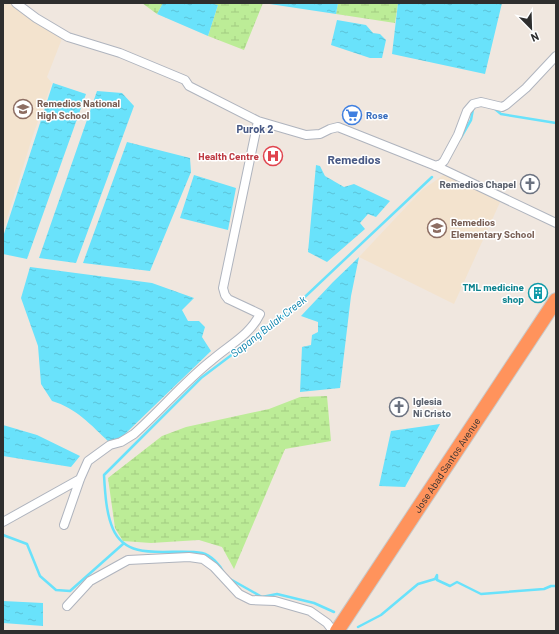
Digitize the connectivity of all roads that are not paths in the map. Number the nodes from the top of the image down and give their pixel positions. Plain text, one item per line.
1 (16, 3) edge
2 (556, 56) edge
3 (258, 121) junction
4 (435, 166) junction
5 (556, 223) edge
6 (556, 300) edge
7 (80, 479) junction
8 (3, 522) edge
9 (64, 526) dead end
10 (67, 606) dead end
11 (333, 631) edge
12 (337, 631) edge

1 - 3 street
2 - 4 street
3 - 4 street
3 - 7 street
4 - 5 street
6 - 12 highway, Jose Abad Santos Avenue
7 - 8 street
7 - 9 street
10 - 11 street

